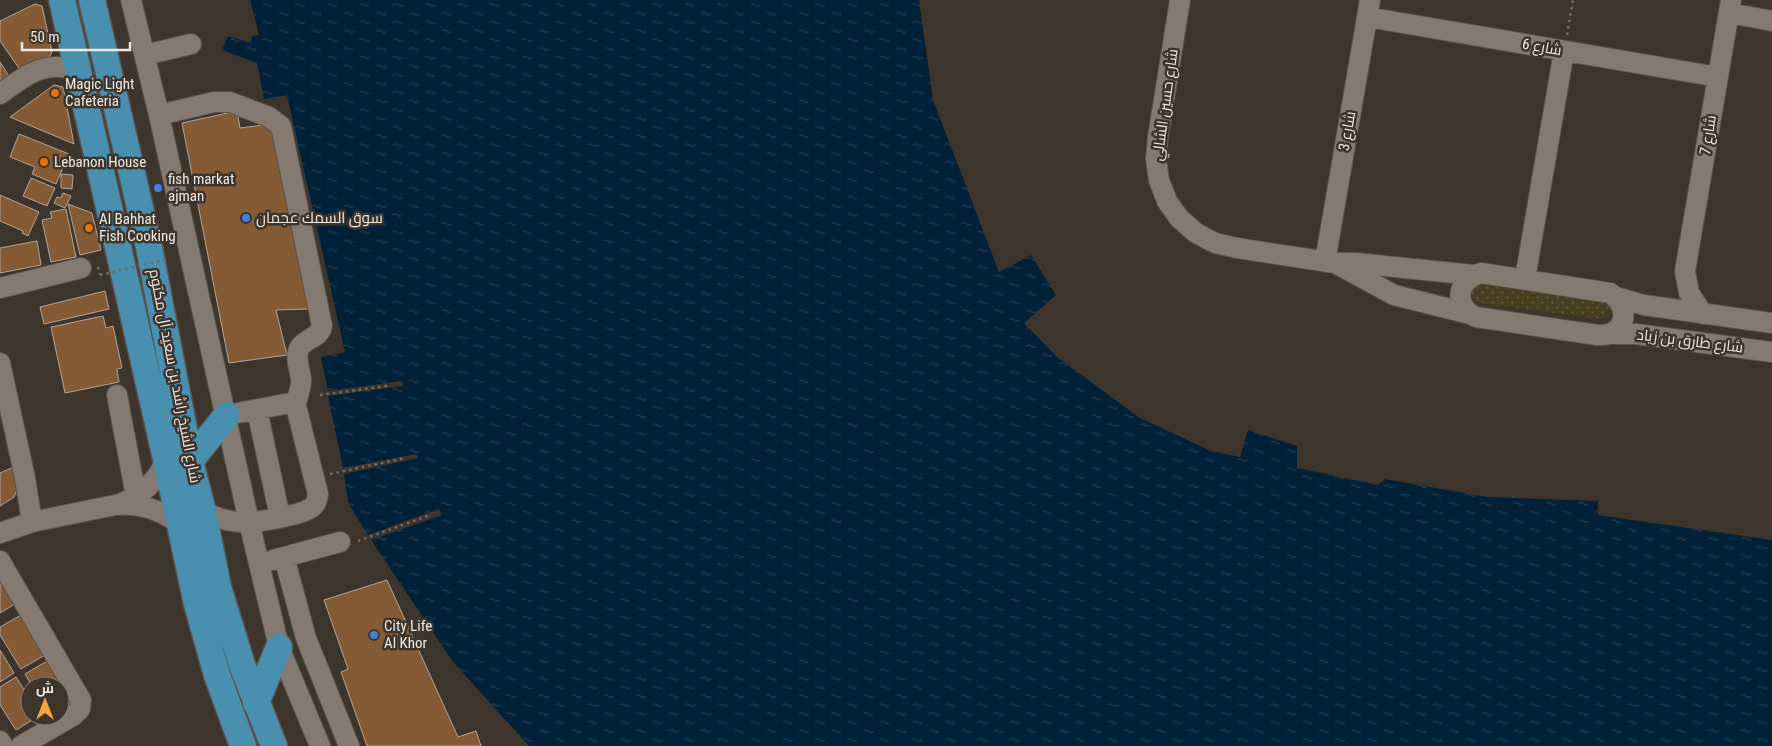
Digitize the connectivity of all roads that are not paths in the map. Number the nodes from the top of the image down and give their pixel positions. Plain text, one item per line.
1 (62, 0) edge
2 (92, 0) edge
3 (110, 0) edge
4 (131, 0) edge
5 (1180, 0) edge
6 (1730, 7) edge
7 (1368, 8) edge
8 (1772, 21) edge
9 (99, 31) junction
10 (191, 44) dead end
11 (1564, 51) junction
12 (145, 55) junction
13 (78, 71) junction
14 (1718, 77) junction
15 (0, 94) edge
16 (159, 115) junction
17 (1330, 263) junction
18 (81, 268) dead end
19 (1685, 271) junction
20 (1473, 275) junction
21 (1525, 279) junction
22 (0, 288) edge
23 (1616, 297) junction
24 (1658, 307) junction
25 (1470, 314) junction
26 (1703, 314) junction
27 (1772, 323) edge
28 (1608, 334) junction
29 (1772, 352) edge
30 (0, 363) edge
31 (117, 395) dead end
32 (296, 402) junction
33 (257, 410) junction
34 (227, 416) junction
35 (178, 460) junction
36 (136, 496) junction
37 (110, 506) junction
38 (203, 512) junction
39 (280, 517) junction
40 (32, 522) junction
41 (249, 522) junction
42 (180, 524) junction
43 (0, 533) edge
44 (349, 541) road end
45 (284, 557) junction
46 (0, 561) edge
47 (259, 564) junction
48 (279, 647) junction
49 (256, 703) junction
50 (0, 741) edge
51 (3, 746) edge
52 (21, 746) edge
53 (243, 746) edge
54 (274, 746) edge
55 (320, 746) edge
56 (349, 746) edge

1 - 13 main road, شارع الشيخ راشد بن سعيد آل مكتوم
2 - 9 main road, شارع الشيخ راشد بن سعيد آل مكتوم
3 - 9 main road
4 - 12 street
5 - 17 street, شارع حسين الشالي
6 - 8 street
6 - 14 street, شارع 7
7 - 11 street, شارع 6
7 - 17 street, شارع 3
9 - 35 main road, شارع الشيخ راشد بن سعيد آل مكتوم
10 - 12 street
11 - 14 street, شارع 6
11 - 21 street
12 - 16 street
13 - 15 street
13 - 35 main road, شارع الشيخ راشد بن سعيد آل مكتوم
14 - 19 street, شارع 7
16 - 32 street
16 - 34 street
17 - 20 street, شارع حسين الشالي
17 - 25 street, شارع حسين الشالي
18 - 22 street
19 - 24 street, شارع 7
19 - 26 street, شارع 7
20 - 21 street, شارع حسين الشالي
20 - 25 street
21 - 23 street, شارع طارق بن زياد
23 - 24 street, شارع طارق بن زياد
23 - 28 street
24 - 26 street, شارع طارق بن زياد
25 - 28 street, شارع طارق بن زياد
26 - 27 street, شارع طارق بن زياد
28 - 29 street, شارع طارق بن زياد
30 - 40 street
31 - 36 street
32 - 33 street
32 - 39 street
33 - 34 street
33 - 39 street
34 - 35 main road
34 - 41 street
35 - 36 street
35 - 38 main road, شارع الشيخ راشد بن سعيد آل مكتوم
35 - 42 main road, شارع الشيخ راشد بن سعيد آل مكتوم
36 - 37 street
37 - 40 street
37 - 42 street
38 - 41 street
38 - 49 main road, شارع الشيخ راشد بن سعيد آل مكتوم
39 - 41 street
40 - 43 street
41 - 47 street
42 - 53 main road, شارع الشيخ راشد بن سعيد آل مكتوم
44 - 45 street
45 - 47 street
45 - 56 street
46 - 52 street
47 - 48 street
48 - 49 main road
48 - 55 street
49 - 54 main road, شارع الشيخ راشد بن سعيد آل مكتوم
50 - 51 street

